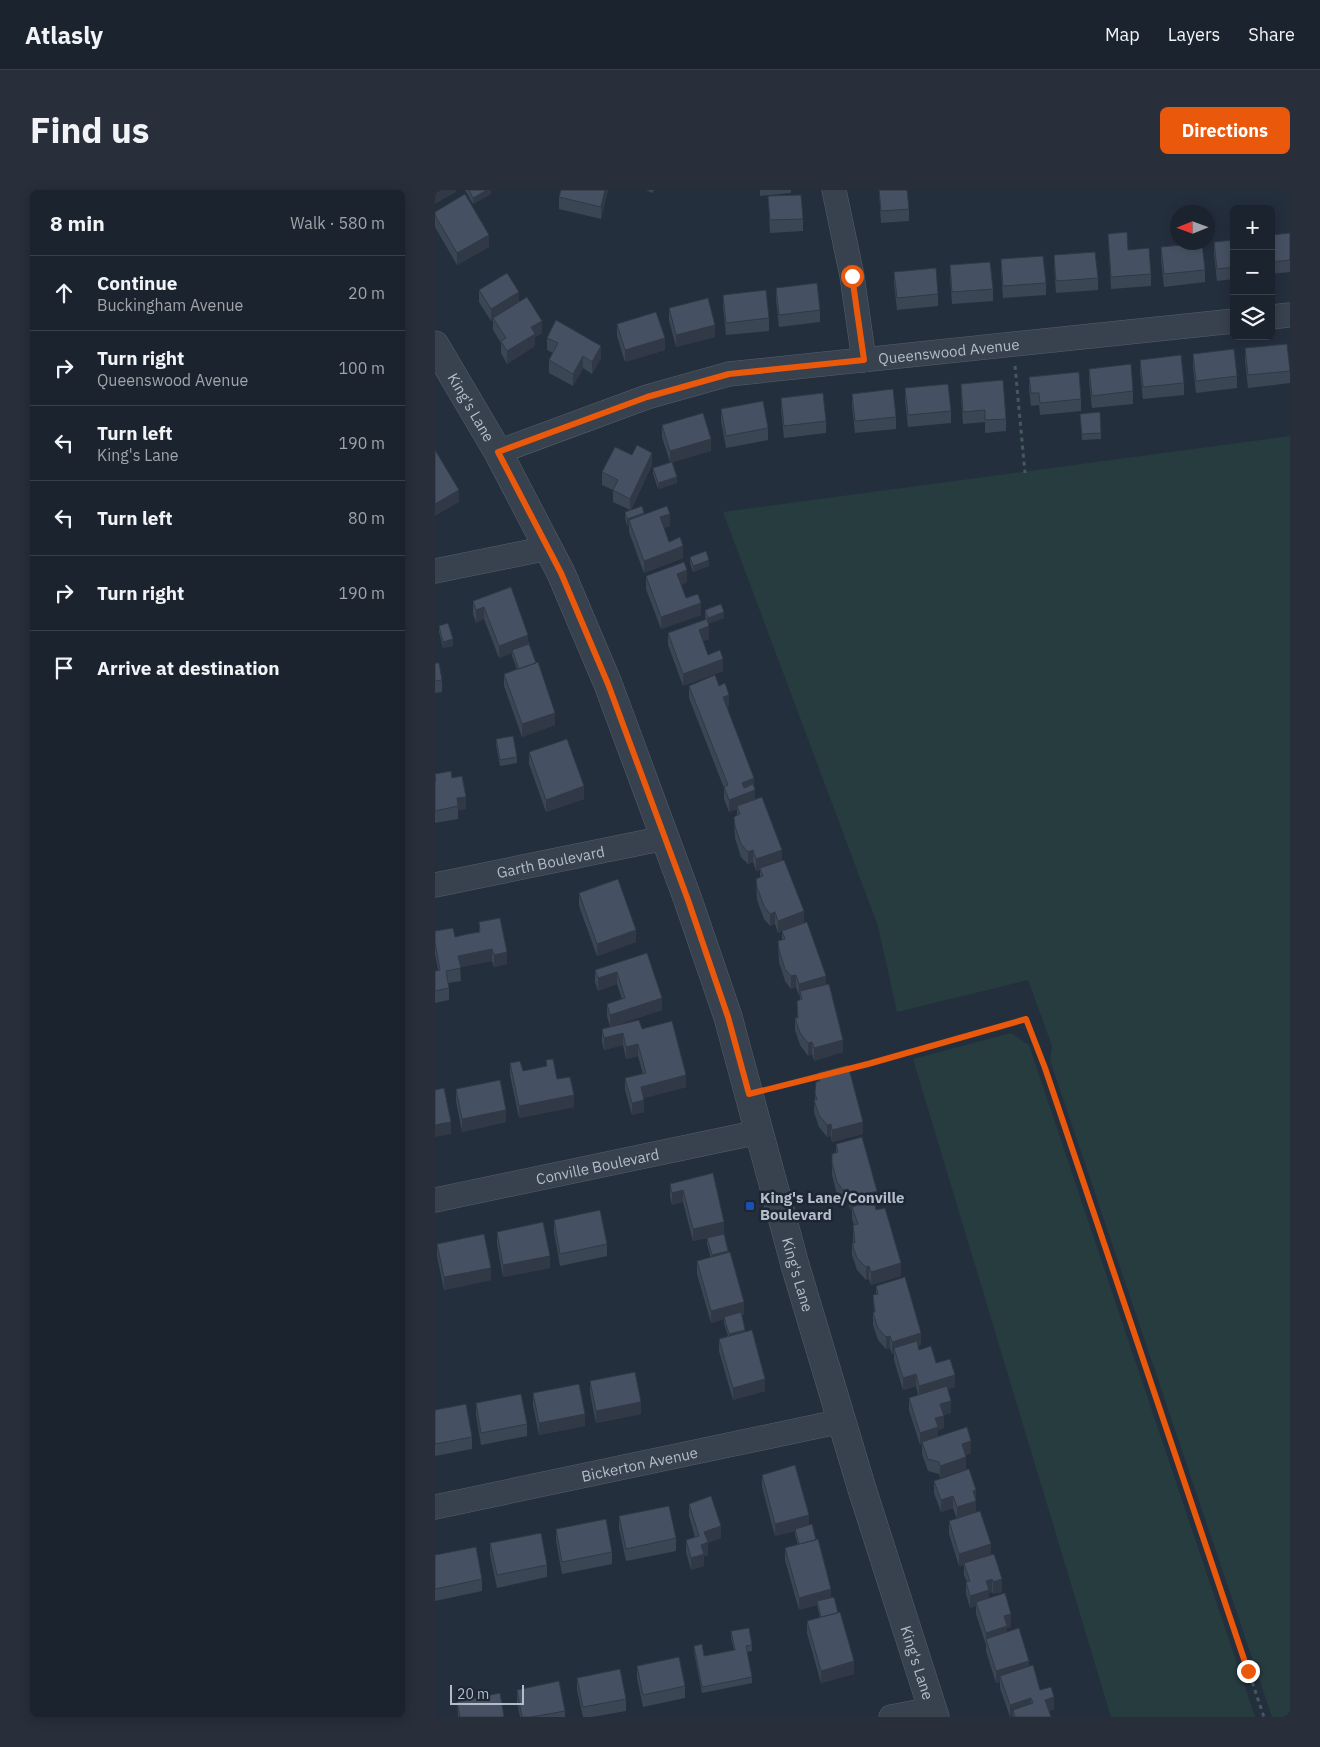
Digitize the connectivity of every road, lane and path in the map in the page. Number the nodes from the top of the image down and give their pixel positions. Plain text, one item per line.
1 (834, 190) edge
2 (1290, 315) edge
3 (1275, 317) edge
4 (1230, 321) edge
5 (435, 345) edge
6 (1013, 345) junction
7 (864, 360) junction
8 (498, 452) junction
9 (1025, 473) dead end
10 (548, 548) junction
11 (435, 571) edge
12 (665, 838) junction
13 (435, 885) edge
14 (842, 1071) edge
15 (825, 1075) edge
16 (749, 1094) junction
17 (759, 1132) junction
18 (435, 1200) edge
19 (843, 1421) junction
20 (435, 1507) edge
21 (933, 1713) edge
22 (891, 1717) edge
23 (1264, 1717) edge

1 - 7 street
2 - 3 street
4 - 6 street, Queenswood Avenue
5 - 8 street, King's Lane
6 - 7 street, Queenswood Avenue
6 - 9 path
7 - 8 street, Queenswood Avenue
8 - 10 street, King's Lane
10 - 11 street
10 - 12 street, King's Lane
12 - 13 street, Garth Boulevard
12 - 16 street, King's Lane
14 - 23 path
15 - 16 path
16 - 17 street, King's Lane
17 - 18 street, Conville Boulevard
17 - 19 street, King's Lane
19 - 20 street, Bickerton Avenue
19 - 21 street, King's Lane
21 - 22 street

